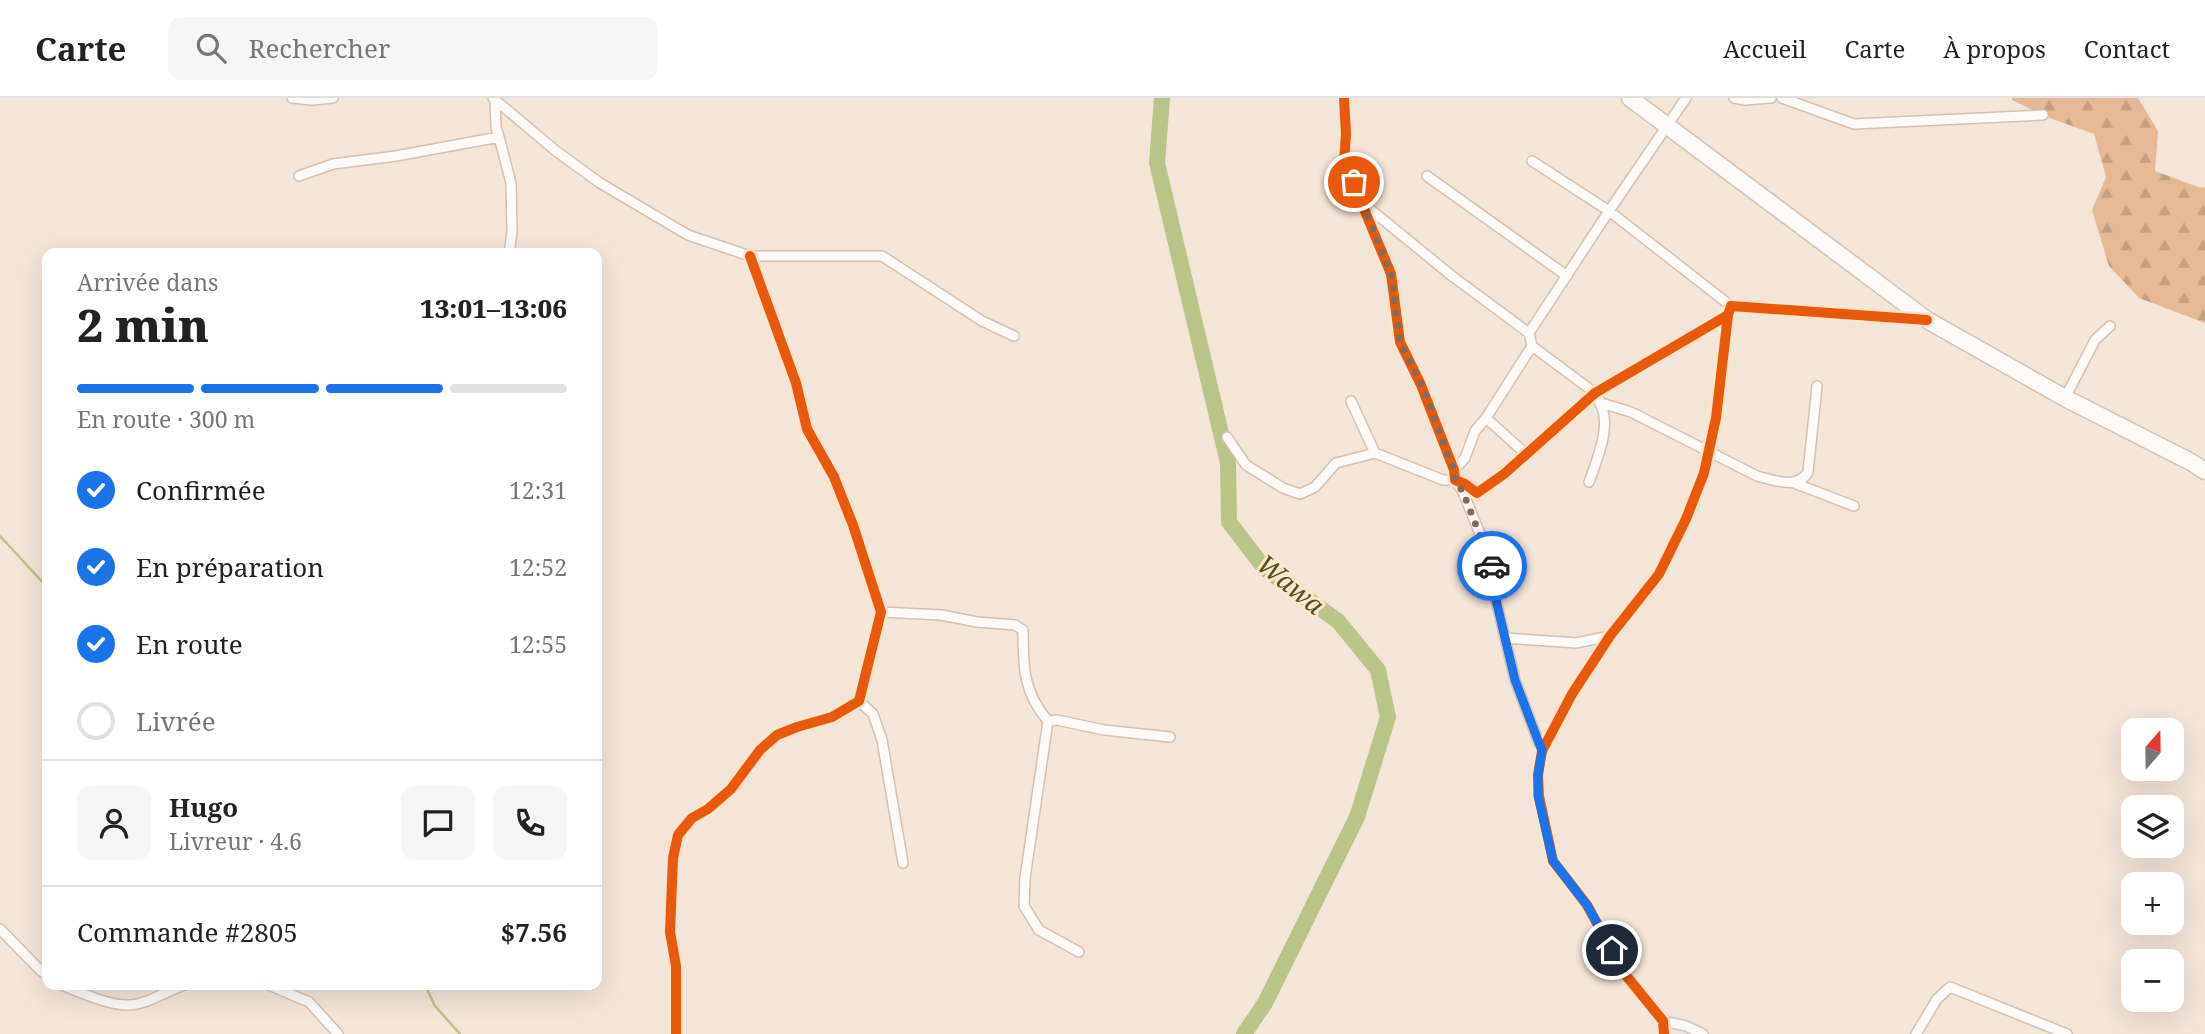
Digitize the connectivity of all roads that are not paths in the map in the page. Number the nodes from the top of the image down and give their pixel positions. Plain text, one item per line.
1 (292, 98) edge
2 (333, 98) edge
3 (1344, 98) edge
4 (1630, 98) edge
5 (1686, 98) edge
6 (1734, 98) edge
7 (1770, 98) edge
8 (1782, 98) edge
9 (494, 100) edge
10 (2043, 115) dead end
11 (1667, 127) junction
12 (499, 137) junction
13 (1532, 161) dead end
14 (299, 176) dead end
15 (1427, 176) dead end
16 (1363, 204) junction
17 (1609, 211) junction
18 (510, 248) edge
19 (750, 256) junction
20 (1567, 276) junction
21 (1730, 310) junction
22 (1927, 320) junction
23 (2110, 326) dead end
24 (1529, 333) junction
25 (1014, 336) dead end
26 (1532, 346) junction
27 (1817, 386) dead end
28 (1591, 396) junction
29 (2065, 398) junction
30 (1351, 401) dead end
31 (1601, 403) junction
32 (1486, 418) junction
33 (1227, 437) dead end
34 (1709, 451) junction
35 (1375, 453) junction
36 (1526, 454) junction
37 (2198, 462) edge
38 (2205, 471) edge
39 (1454, 475) junction
40 (1589, 482) dead end
41 (1794, 483) junction
42 (1854, 506) dead end
43 (880, 612) junction
44 (1610, 636) junction
45 (1505, 638) junction
46 (859, 701) junction
47 (1048, 721) junction
48 (1170, 737) dead end
49 (1542, 751) junction
50 (903, 863) dead end
51 (0, 929) edge
52 (1079, 952) dead end
53 (42, 971) edge
54 (74, 990) edge
55 (172, 990) edge
56 (281, 990) edge
57 (1663, 1021) junction
58 (338, 1034) edge
59 (676, 1034) edge
60 (1664, 1034) edge
61 (1703, 1034) edge
62 (1916, 1034) edge
63 (2067, 1034) edge

1 - 2 street
3 - 16 street
4 - 11 highway
5 - 11 street
6 - 7 street
8 - 10 street
9 - 12 street
9 - 19 street
11 - 17 street
11 - 22 highway
12 - 14 street
12 - 18 street
13 - 17 street
15 - 20 street
16 - 24 street
16 - 39 street
17 - 20 street
17 - 21 street
19 - 25 street
19 - 43 street
20 - 24 street
21 - 22 street
21 - 28 street
21 - 34 street
22 - 29 highway
23 - 29 street
24 - 26 street
26 - 28 street
26 - 32 street
27 - 41 street
28 - 31 street
28 - 36 street
29 - 37 highway
30 - 35 street
31 - 34 street
31 - 40 street
32 - 36 street
32 - 39 street
33 - 35 street
34 - 41 street
34 - 44 street
35 - 39 street
36 - 39 street
37 - 38 highway
39 - 45 street
41 - 42 street
43 - 46 street
43 - 47 street
44 - 45 street
44 - 49 street
45 - 49 street
46 - 50 street
46 - 59 street
47 - 48 street
47 - 52 street
49 - 57 street
51 - 53 street
54 - 55 street
56 - 58 street
57 - 60 street
57 - 61 street
62 - 63 street

